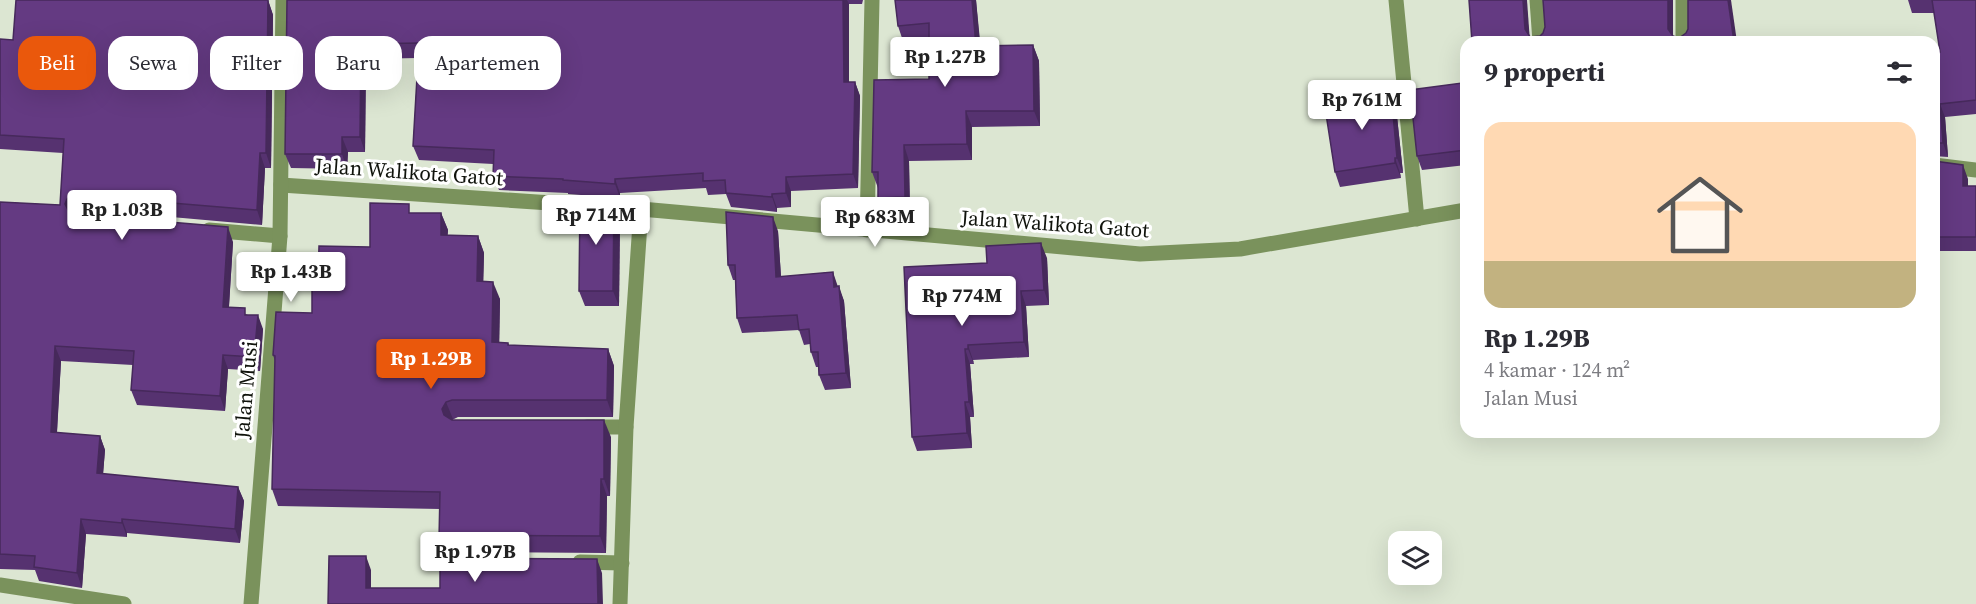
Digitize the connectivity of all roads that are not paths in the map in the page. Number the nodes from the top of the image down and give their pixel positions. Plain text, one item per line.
1 (283, 0) edge
2 (872, 0) edge
3 (1395, 0) edge
4 (1537, 0) edge
5 (1683, 0) edge
6 (1540, 36) edge
7 (1683, 36) edge
8 (1940, 166) edge
9 (1976, 170) edge
10 (281, 184) junction
11 (640, 209) junction
12 (1460, 211) edge
13 (1417, 219) junction
14 (198, 229) edge
15 (867, 230) junction
16 (280, 236) junction
17 (570, 427) edge
18 (627, 427) junction
19 (565, 562) edge
20 (622, 563) junction
21 (0, 585) edge
22 (124, 604) edge
23 (251, 604) edge
24 (620, 604) edge

1 - 10 street, Jalan Musi
2 - 15 street
3 - 13 street
4 - 6 street
5 - 7 street
8 - 9 street
10 - 11 street, Jalan Walikota Gatot
10 - 16 street, Jalan Musi
11 - 15 street, Jalan Walikota Gatot
11 - 18 street
12 - 13 street, Jalan Walikota Gatot
13 - 15 street, Jalan Walikota Gatot
14 - 16 street
16 - 23 street, Jalan Musi
17 - 18 street
18 - 20 street
19 - 20 street
20 - 24 street
21 - 22 street

